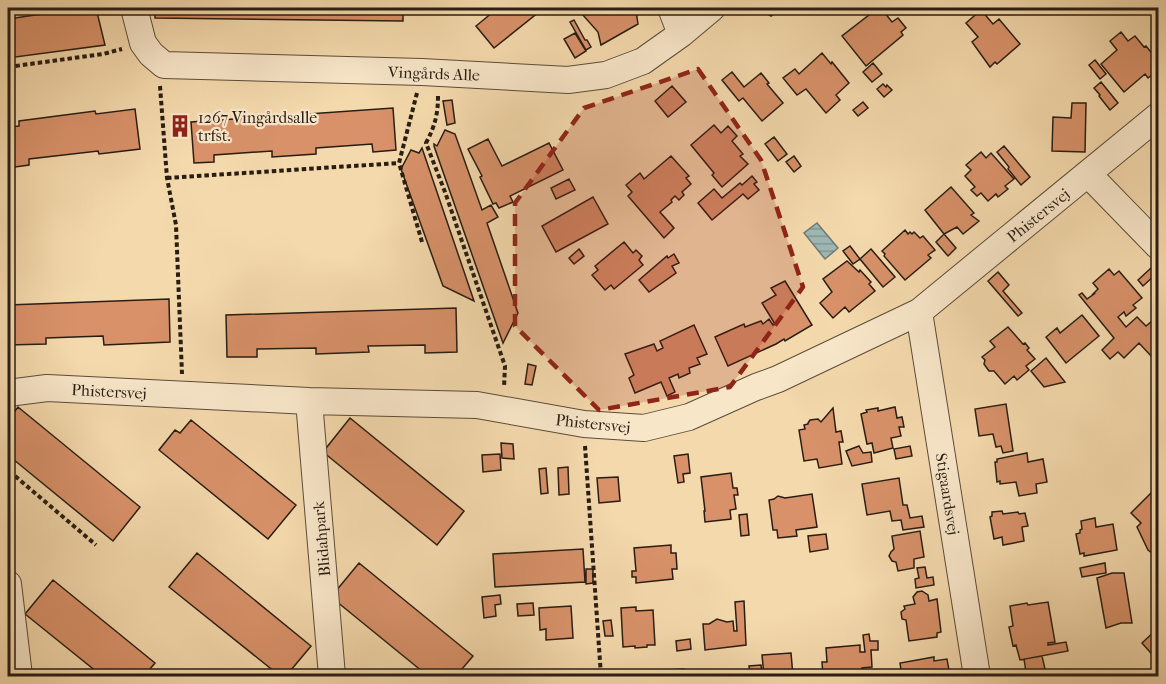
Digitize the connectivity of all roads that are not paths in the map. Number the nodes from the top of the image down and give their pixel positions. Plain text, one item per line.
1 (134, 8) edge
2 (671, 8) edge
3 (712, 8) edge
4 (681, 34) junction
5 (1158, 116) edge
6 (1088, 174) junction
7 (1158, 246) edge
8 (919, 312) junction
9 (8, 393) edge
10 (309, 401) junction
11 (8, 584) edge
12 (19, 676) edge
13 (332, 676) edge
14 (977, 676) edge

1 - 4 street, Vingårds Alle
2 - 4 street
3 - 4 street, Vingårds Alle
5 - 6 street, Phistersvej
6 - 7 street
6 - 8 street, Phistersvej
8 - 10 street, Phistersvej
8 - 14 street, Stigaardsvej
9 - 10 street, Phistersvej
10 - 13 street, Blidahpark
11 - 12 street

